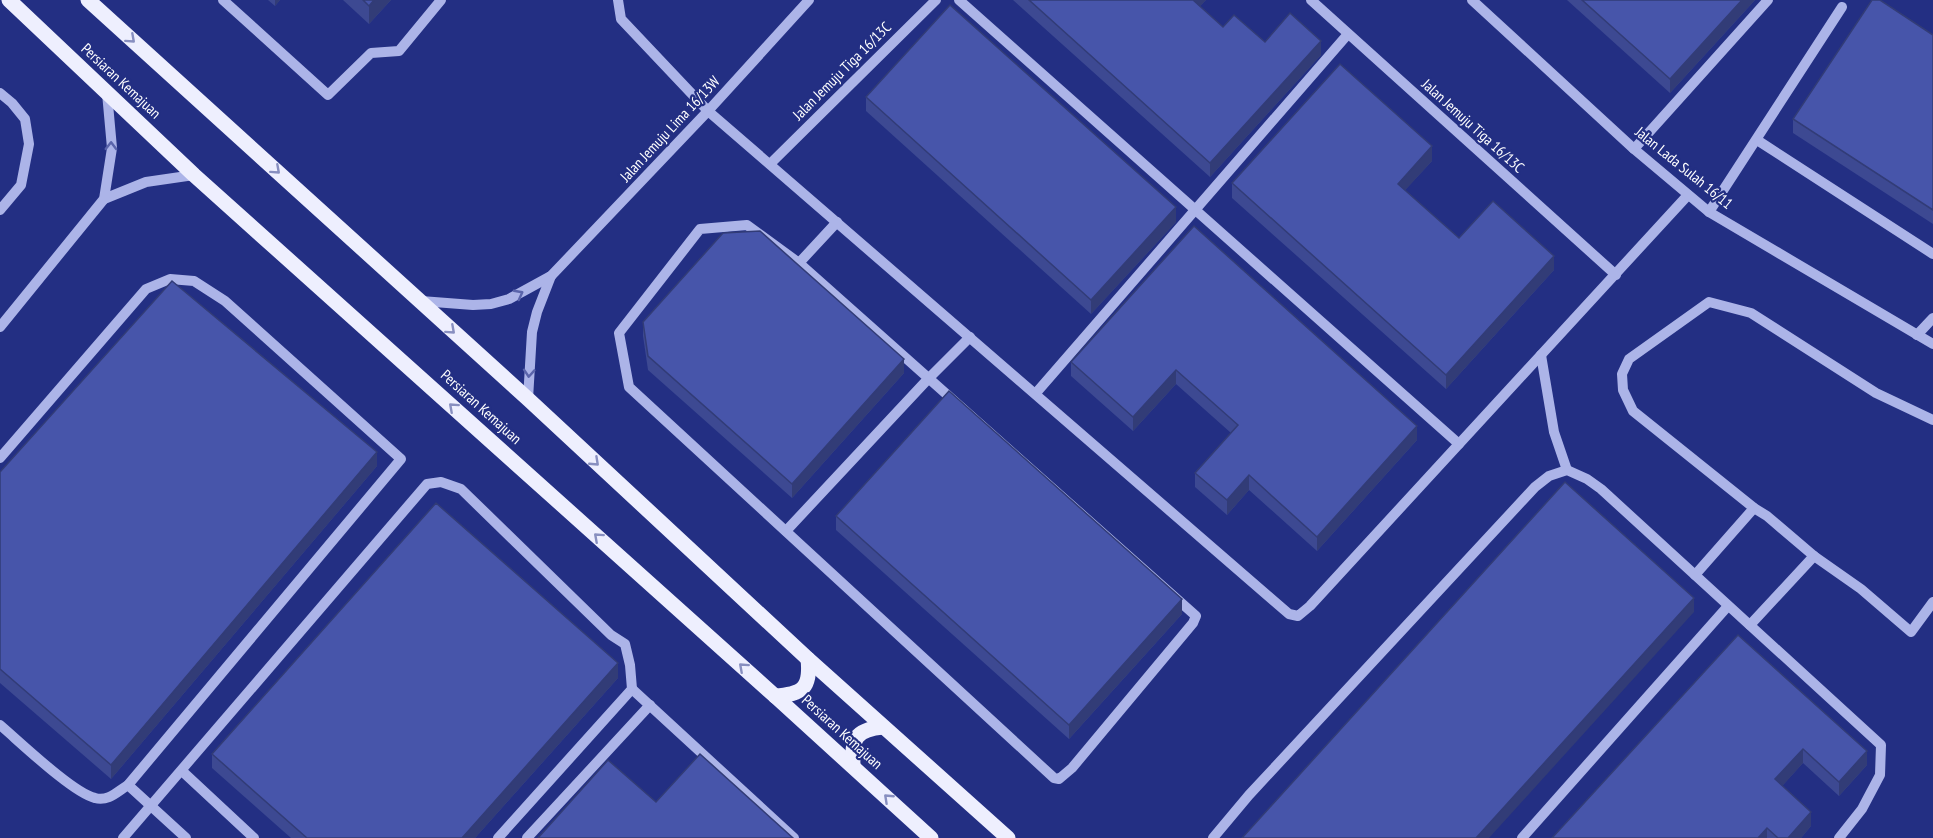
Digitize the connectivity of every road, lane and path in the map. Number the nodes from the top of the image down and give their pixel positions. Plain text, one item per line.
1 (9, 0) edge
2 (88, 0) edge
3 (223, 0) edge
4 (441, 0) edge
5 (618, 0) edge
6 (809, 0) edge
7 (936, 0) edge
8 (958, 0) edge
9 (1311, 0) edge
10 (1472, 0) edge
11 (1768, 0) edge
12 (1842, 7) dead end
13 (1348, 34) junction
14 (0, 93) edge
15 (107, 93) junction
16 (708, 111) junction
17 (1757, 140) junction
18 (1634, 149) junction
19 (770, 164) junction
20 (194, 175) junction
21 (1688, 195) junction
22 (104, 199) junction
23 (0, 210) edge
24 (1196, 210) junction
25 (1709, 212) junction
26 (837, 222) junction
27 (1933, 254) edge
28 (799, 263) junction
29 (1616, 275) junction
30 (551, 276) junction
31 (420, 302) junction
32 (0, 307) edge
33 (10, 315) junction
34 (1933, 318) edge
35 (0, 327) edge
36 (1917, 335) junction
37 (970, 337) junction
38 (1933, 344) edge
39 (1541, 356) junction
40 (928, 379) junction
41 (1035, 393) junction
42 (528, 399) junction
43 (1933, 420) edge
44 (1459, 444) junction
45 (0, 458) edge
46 (1567, 470) junction
47 (1754, 508) junction
48 (786, 531) junction
49 (1814, 556) junction
50 (1695, 575) junction
51 (1933, 602) edge
52 (1728, 606) junction
53 (1750, 625) junction
54 (808, 659) junction
55 (632, 689) junction
56 (775, 696) junction
57 (650, 705) junction
58 (0, 725) edge
59 (883, 727) junction
60 (853, 766) junction
61 (182, 771) junction
62 (128, 785) junction
63 (152, 806) junction
64 (123, 838) edge
65 (186, 838) edge
66 (254, 838) edge
67 (498, 838) edge
68 (527, 838) edge
69 (794, 838) edge
70 (931, 838) edge
71 (1008, 838) edge
72 (1213, 838) edge
73 (1522, 838) edge
74 (1839, 838) edge

1 - 15 main road, Persiaran Kemajuan
2 -> 31 main road, Persiaran Kemajuan
3 - 4 street
5 - 16 street
6 - 16 street, Jalan Jemuju Lima 16/13W
7 - 19 street, Jalan Jemuju Tiga 16/13C
8 - 24 street
9 - 13 street, Jalan Jemuju Tiga 16/13C
10 - 18 street, Jalan Lada Sulah 16/11
11 - 18 street
12 - 17 street
13 - 24 street
13 - 29 street, Jalan Jemuju Tiga 16/13C
14 - 23 street
15 - 20 main road, Persiaran Kemajuan
22 -> 15 street
16 - 19 street
16 - 30 street, Jalan Jemuju Lima 16/13W
17 - 25 street
17 - 27 street
18 - 21 street, Jalan Lada Sulah 16/11
19 - 26 street
20 - 22 street
56 -> 20 main road, Persiaran Kemajuan
21 - 25 street, Jalan Lada Sulah 16/11
21 - 29 street
22 - 33 street
24 - 41 street
24 - 44 street
25 - 36 street, Jalan Lada Sulah 16/11
26 - 28 street
26 - 37 street
28 - 40 street
28 - 48 street
29 - 39 street
31 -> 30 street, Jalan Jemuju Lima 16/13W
30 -> 42 street, Jalan Jemuju Lima 16/13W
31 -> 42 main road, Persiaran Kemajuan
32 - 33 street
33 - 35 street
34 - 36 street
36 - 38 street, Jalan Lada Sulah 16/11
37 - 40 street
37 - 41 street
39 - 44 street
39 - 46 street
40 - 48 street
40 - 48 street
41 - 44 street
42 -> 54 main road, Persiaran Kemajuan
43 - 47 street
45 - 62 street
46 - 50 street
46 - 72 street
47 - 49 street
47 - 50 street
49 - 51 street
49 - 53 street
50 - 52 street
52 - 53 street
52 - 73 street
53 - 74 street
54 - 56 main road
54 - 59 main road, Persiaran Kemajuan
55 - 57 street
55 - 61 street
55 - 67 street
56 - 60 main road, Persiaran Kemajuan
57 - 68 street
57 - 69 street
58 - 62 street
59 - 60 main road
59 - 71 main road, Persiaran Kemajuan
70 -> 60 main road, Persiaran Kemajuan
61 - 63 street
61 - 66 street
62 - 63 street
63 - 64 street
63 - 65 street

